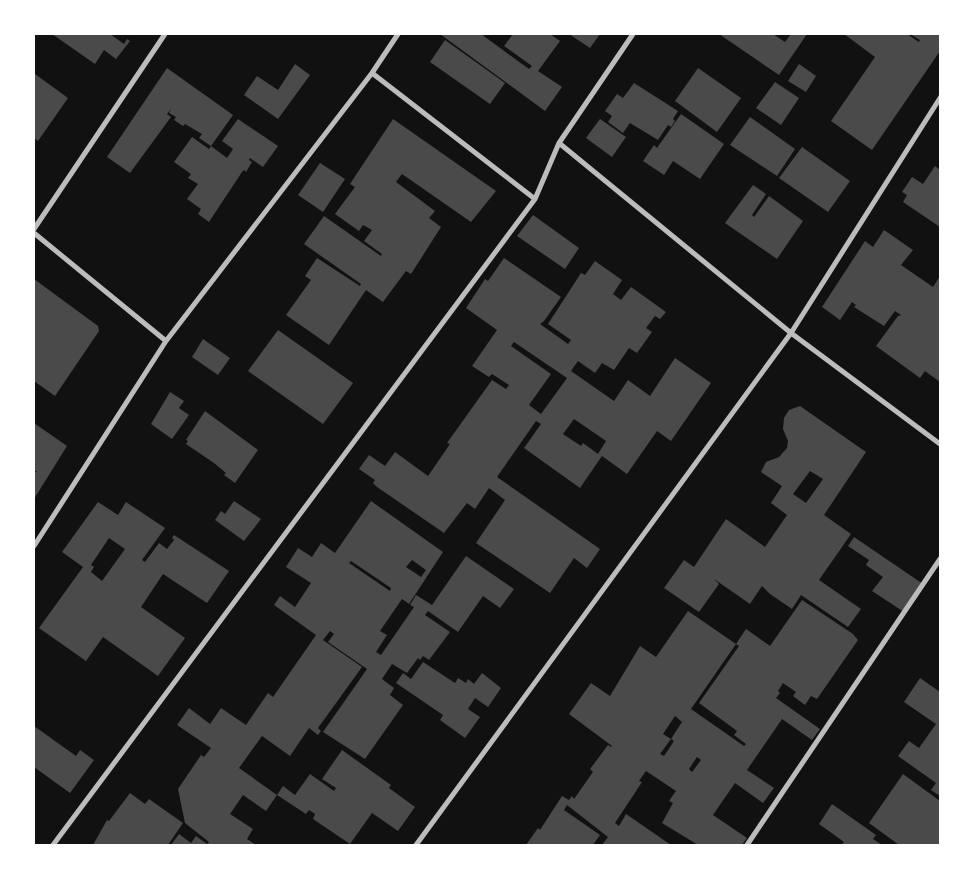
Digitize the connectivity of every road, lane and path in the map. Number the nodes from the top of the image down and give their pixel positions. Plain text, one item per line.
1 (165, 34) edge
2 (398, 34) edge
3 (633, 34) edge
4 (372, 72) junction
5 (940, 98) edge
6 (559, 143) junction
7 (535, 199) junction
8 (34, 231) edge
9 (791, 333) junction
10 (166, 340) junction
11 (940, 444) edge
12 (34, 546) edge
13 (940, 558) edge
14 (53, 845) edge
15 (416, 845) edge
16 (747, 845) edge

1 - 8 street
2 - 4 street
3 - 6 street
4 - 7 street
4 - 10 street
5 - 9 street
6 - 7 street
6 - 9 street
7 - 14 street
8 - 10 street
9 - 11 street
9 - 15 street
10 - 12 street
13 - 16 street

